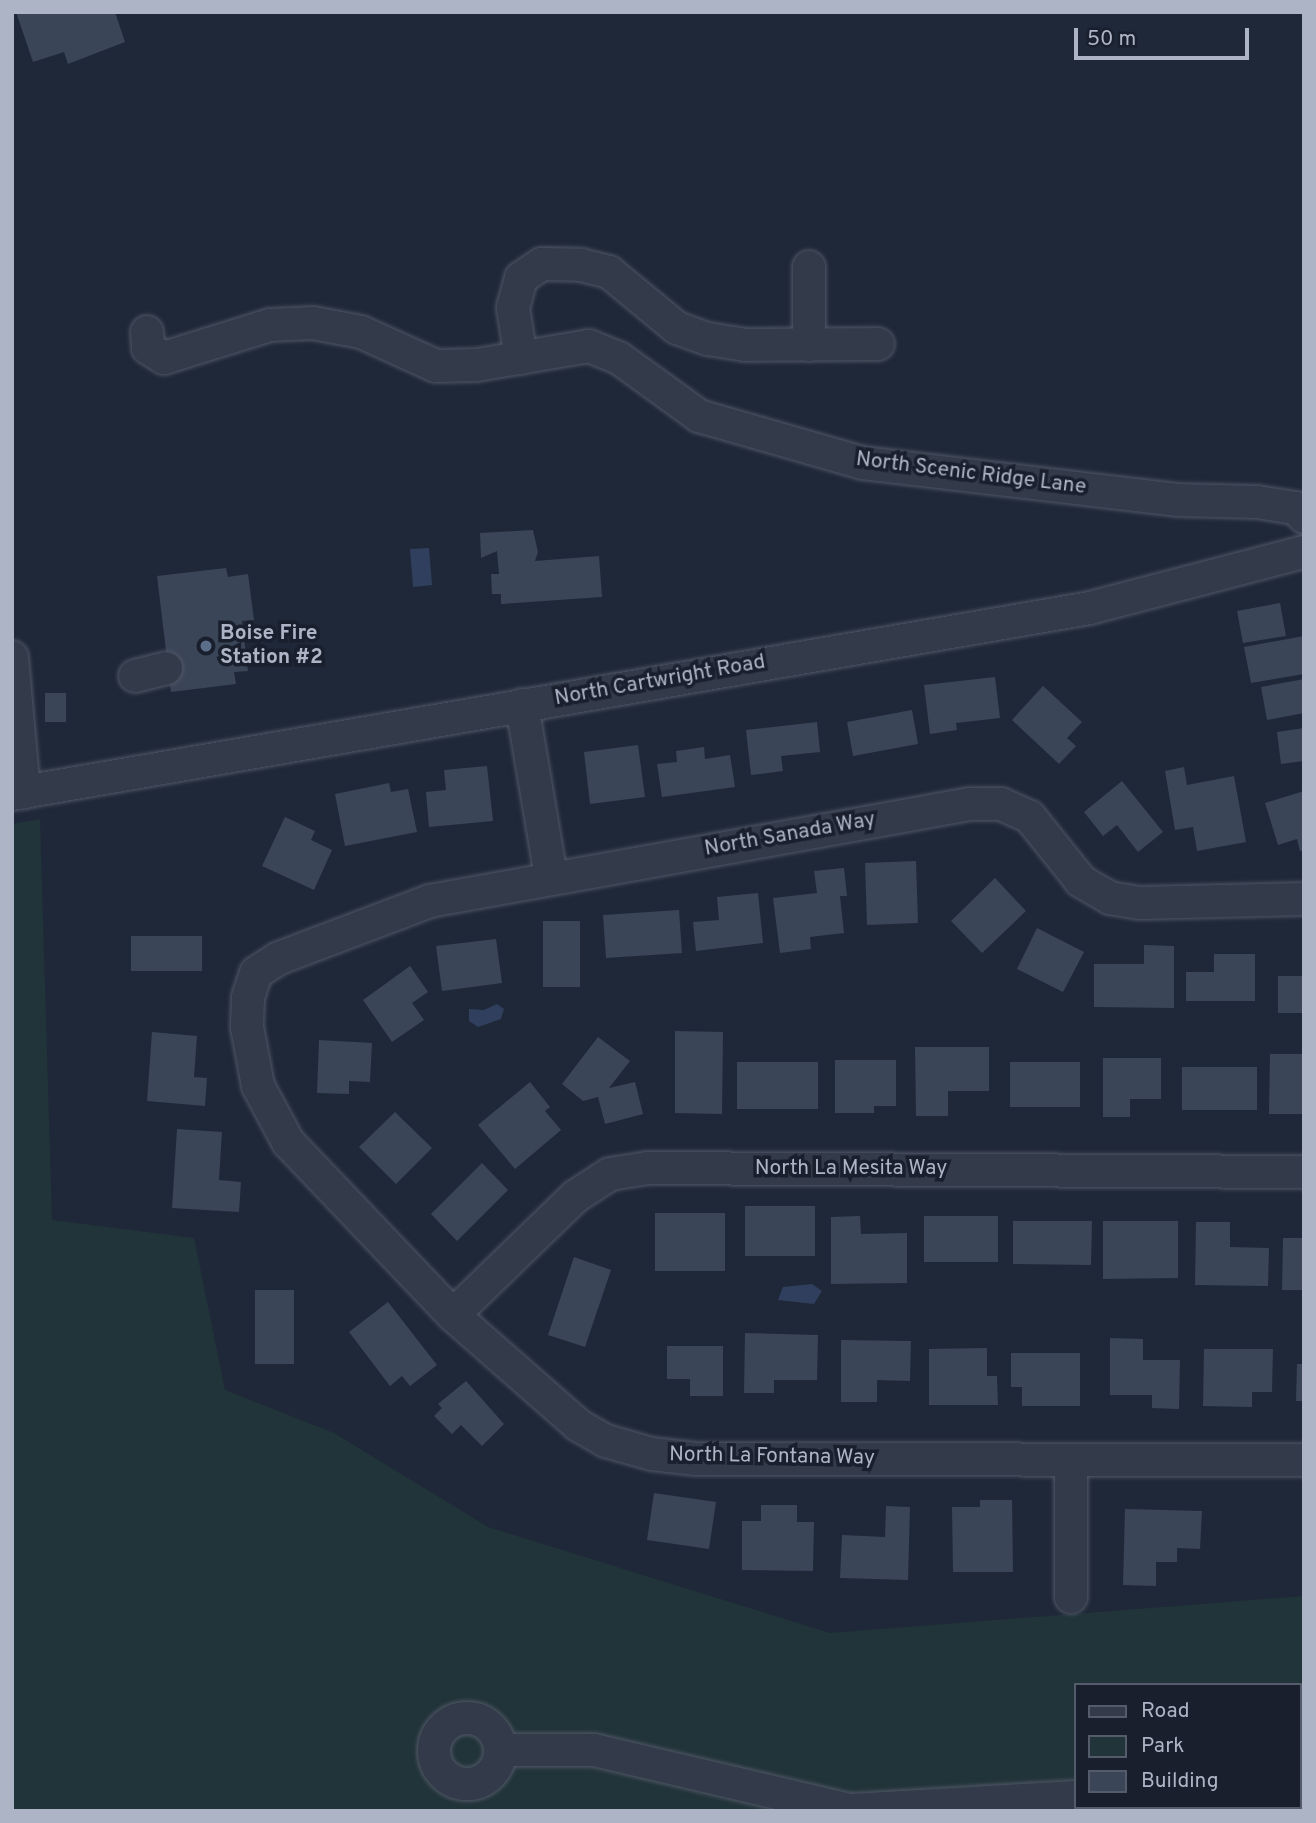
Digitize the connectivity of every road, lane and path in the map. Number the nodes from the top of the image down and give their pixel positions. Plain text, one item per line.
1 (809, 267) dead end
2 (146, 332) dead end
3 (878, 344) dead end
4 (809, 345) junction
5 (521, 358) junction
6 (1304, 517) edge
7 (1304, 552) edge
8 (12, 657) edge
9 (166, 668) dead end
10 (135, 676) dead end
11 (522, 705) junction
12 (18, 793) edge
13 (551, 877) junction
14 (1304, 899) edge
15 (256, 974) joint
16 (1304, 1172) edge
17 (453, 1315) junction
18 (1304, 1460) edge
19 (1070, 1461) junction
20 (1071, 1597) dead end
21 (500, 1750) dead end
22 (1074, 1797) edge

1 - 4 street
2 - 5 street, North Scenic Ridge Lane
3 - 4 street
4 - 5 street
5 - 6 street, North Scenic Ridge Lane
7 - 11 street, North Cartwright Road
8 - 12 street
9 - 10 street
11 - 12 street, North Cartwright Road
11 - 13 street
13 - 14 street, North Sanada Way
13 - 15 street, North Sanada Way
15 - 17 street, North La Fontana Way
16 - 17 street, North La Mesita Way
17 - 19 street, North La Fontana Way
18 - 19 street, North La Fontana Way
19 - 20 street
21 - 22 street

